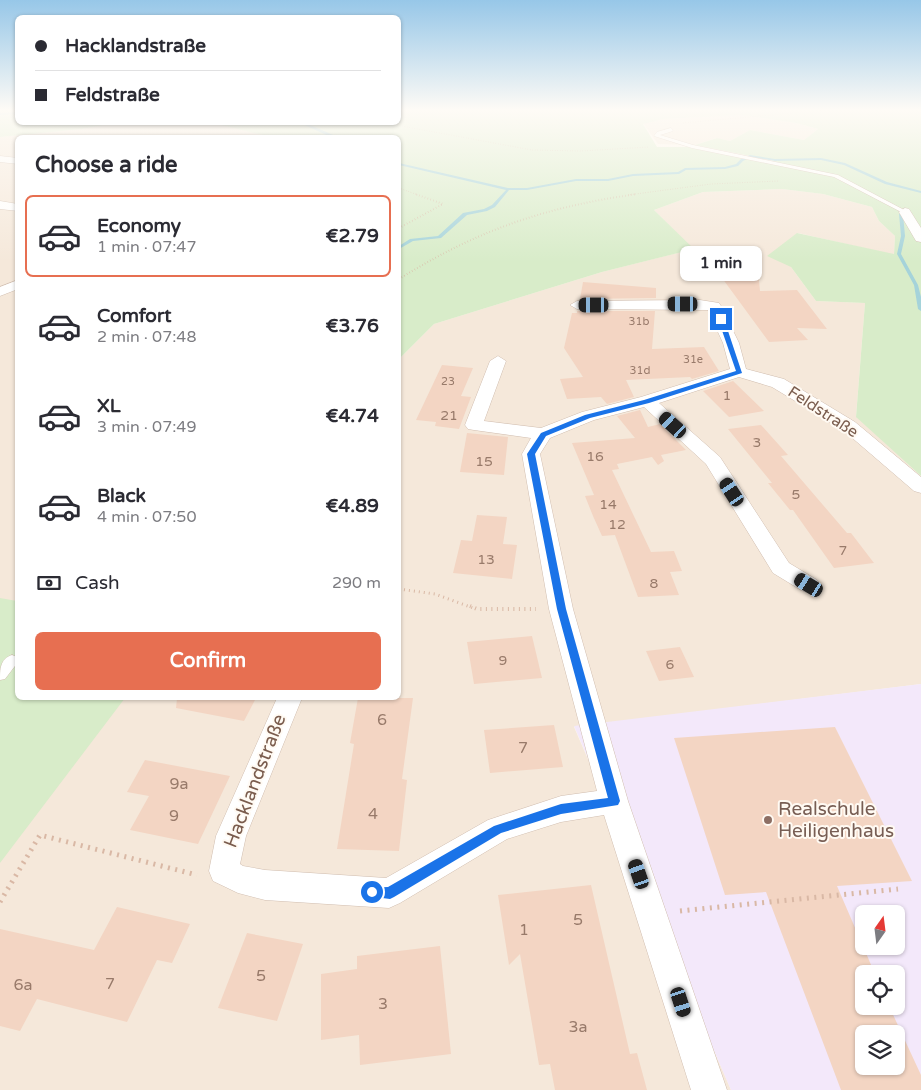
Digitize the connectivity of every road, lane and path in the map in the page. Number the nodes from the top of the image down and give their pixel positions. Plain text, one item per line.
1 (756, 160) edge
2 (786, 182) dead end
3 (401, 189) edge
4 (0, 205) edge
5 (15, 208) edge
6 (905, 212) joint
7 (401, 227) edge
8 (921, 238) edge
9 (401, 278) edge
10 (15, 287) edge
11 (0, 292) edge
12 (577, 305) dead end
13 (498, 361) dead end
14 (740, 372) junction
15 (647, 401) junction
16 (543, 434) junction
17 (921, 487) edge
18 (809, 585) dead end
19 (401, 588) edge
20 (561, 609) junction
21 (12, 660) dead end
22 (0, 675) edge
23 (287, 700) edge
24 (614, 801) junction
25 (224, 871) junction
26 (898, 888) dead end
27 (0, 902) edge
28 (688, 910) dead end
29 (709, 1090) edge

1 - 6 lane
2 - 9 path
3 - 7 path
4 - 5 street
6 - 8 street
10 - 11 street
12 - 14 street
13 - 16 street
14 - 15 street
14 - 17 street, Feldstraße
15 - 16 street
15 - 18 street
16 - 20 street
19 - 20 path
20 - 24 street
21 - 22 lane
23 - 25 street, Hacklandstraße
24 - 25 street
24 - 29 street
25 - 27 path
26 - 28 path

